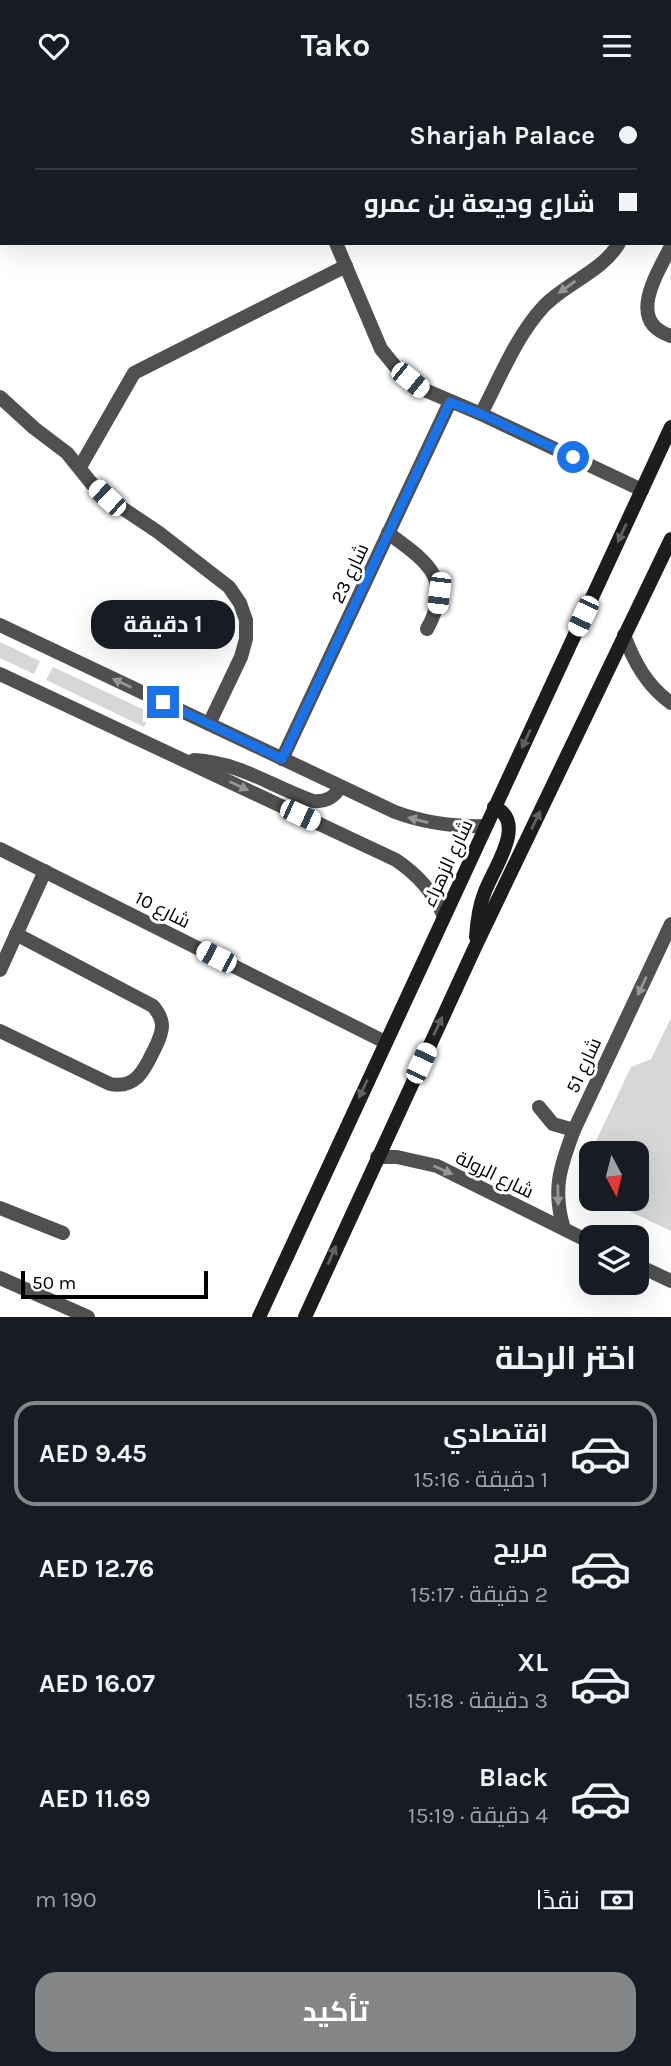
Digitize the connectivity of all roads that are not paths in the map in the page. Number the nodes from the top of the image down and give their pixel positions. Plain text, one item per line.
1 (337, 245) edge
2 (617, 245) edge
3 (671, 246) edge
4 (346, 266) junction
5 (671, 336) edge
6 (0, 397) edge
7 (450, 402) junction
8 (481, 414) junction
9 (671, 427) edge
10 (80, 467) junction
11 (642, 490) junction
12 (388, 533) junction
13 (671, 539) edge
14 (0, 625) edge
15 (427, 629) dead end
16 (624, 635) junction
17 (0, 674) edge
18 (671, 703) edge
19 (209, 724) junction
20 (182, 759) junction
21 (282, 759) junction
22 (340, 787) junction
23 (494, 807) junction
24 (485, 826) junction
25 (0, 849) edge
26 (45, 871) junction
27 (444, 916) junction
28 (671, 924) edge
29 (16, 935) junction
30 (476, 945) junction
31 (0, 968) edge
32 (0, 1031) edge
33 (385, 1042) junction
34 (539, 1107) dead end
35 (574, 1130) junction
36 (377, 1157) junction
37 (0, 1208) edge
38 (564, 1229) junction
39 (63, 1233) dead end
40 (579, 1236) edge
41 (649, 1271) edge
42 (671, 1281) edge
43 (2, 1283) edge
44 (88, 1317) edge
45 (259, 1317) edge
46 (304, 1317) edge

1 - 4 street
2 -> 8 street
3 - 5 street
4 - 7 street
4 - 10 street
6 - 10 street
7 - 8 street
7 - 12 street, شارع 23
8 - 11 street
9 - 11 main road, شارع الزهراء
10 - 19 street
11 -> 23 main road, شارع الزهراء
12 - 15 street
12 - 21 street, شارع 23
13 - 16 main road
19 -> 14 street
16 - 18 street
30 -> 16 main road
17 - 20 street
19 - 21 street
20 - 22 street
20 -> 27 street
21 - 22 street
24 -> 22 street
23 - 24 main road, شارع الزهراء
23 - 30 main road
24 - 27 main road, شارع الزهراء
25 - 26 street, شارع 10
26 - 29 street
26 - 33 street, شارع 10
27 - 33 main road, شارع الزهراء
28 -> 35 street, شارع 51
29 - 31 street
29 - 32 street
36 -> 30 main road
33 -> 45 main road, شارع الزهراء
34 - 35 street
35 -> 38 street, شارع 51
36 -> 38 street, شارع الرولة
46 -> 36 main road
37 - 39 street
38 - 40 street, شارع الرولة
41 - 42 street
43 - 44 street

